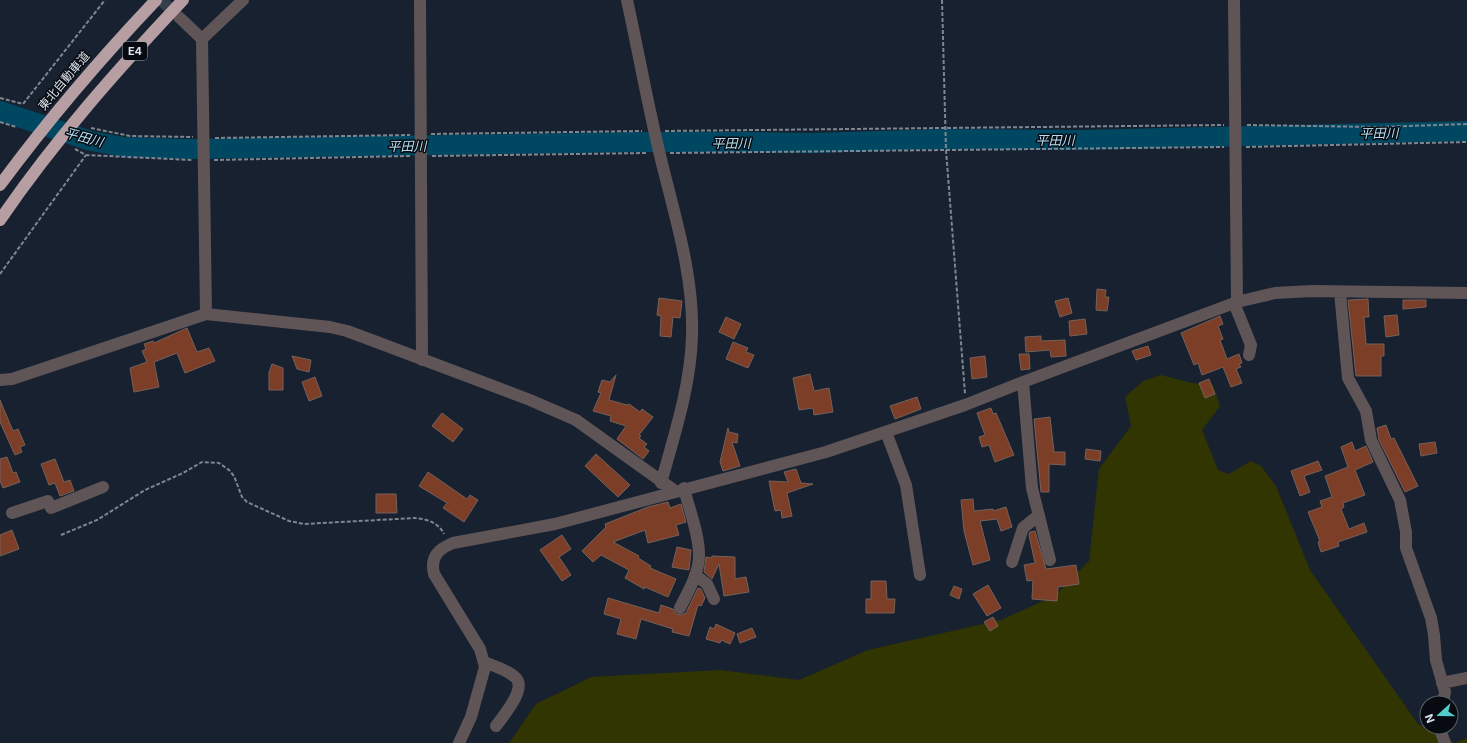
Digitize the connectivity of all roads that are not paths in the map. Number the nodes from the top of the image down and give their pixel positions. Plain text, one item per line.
1 (156, 0) edge
2 (182, 0) edge
3 (243, 0) edge
4 (420, 0) edge
5 (627, 0) edge
6 (1234, 0) edge
7 (180, 18) tunnel mouth
8 (202, 39) junction
9 (0, 185) edge
10 (0, 220) edge
11 (1340, 292) junction
12 (1467, 292) edge
13 (1236, 302) junction
14 (206, 314) junction
15 (1249, 355) dead end
16 (422, 360) junction
17 (0, 380) edge
18 (1023, 382) junction
19 (886, 432) junction
20 (661, 483) junction
21 (102, 487) dead end
22 (680, 490) junction
23 (12, 513) dead end
24 (1039, 516) junction
25 (1050, 560) dead end
26 (1012, 562) dead end
27 (695, 575) junction
28 (920, 575) dead end
29 (714, 600) dead end
30 (680, 608) dead end
31 (484, 662) junction
32 (1467, 678) edge
33 (1442, 684) junction
34 (1444, 695) edge
35 (496, 726) dead end
36 (459, 743) edge

1 - 9 highway, 東北自動車道 / E4
2 - 10 highway, E4
3 - 8 street
4 - 16 street
5 - 20 street
6 - 13 street
7 - 8 street
8 - 14 street
11 - 12 street
11 - 13 street
11 - 33 street
13 - 15 street
13 - 18 street
14 - 16 street
14 - 17 street
16 - 20 street
18 - 19 street
18 - 24 street
19 - 22 street
19 - 28 street
20 - 22 street
21 - 23 street
22 - 27 street
22 - 31 street
24 - 25 street
24 - 26 street
27 - 29 street
27 - 30 street
31 - 35 street
31 - 36 street
32 - 33 street
33 - 34 street

